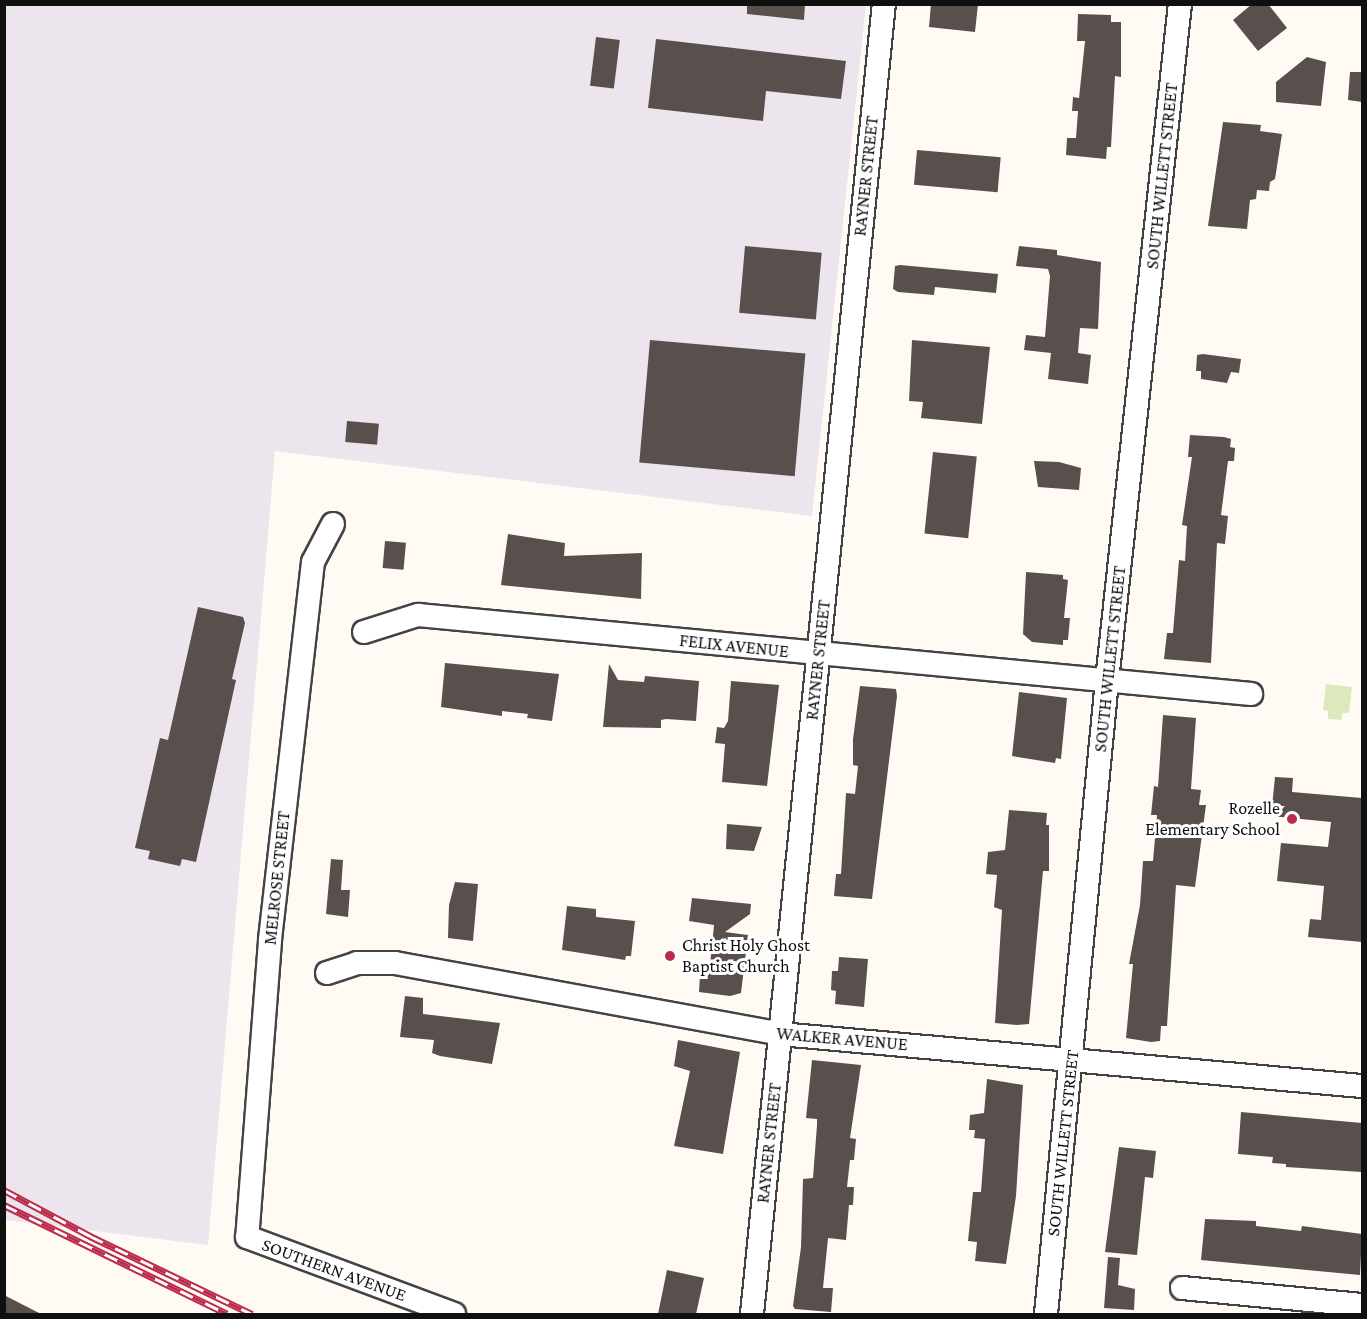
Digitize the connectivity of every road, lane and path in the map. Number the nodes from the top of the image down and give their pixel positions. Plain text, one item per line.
1 (884, 4) edge
2 (1180, 4) edge
3 (333, 524) dead end
4 (364, 632) dead end
5 (819, 655) junction
6 (1107, 681) junction
7 (1251, 694) dead end
8 (327, 973) dead end
9 (780, 1034) junction
10 (1071, 1058) junction
11 (1362, 1086) edge
12 (247, 1237) joint
13 (1182, 1288) dead end
14 (1362, 1305) edge
15 (454, 1314) edge
16 (752, 1314) edge
17 (1046, 1314) edge

1 - 5 street, RAYNER STREET
2 - 6 street, SOUTH WILLETT STREET
3 - 12 street, MELROSE STREET
4 - 5 street, FELIX AVENUE
5 - 6 street, FELIX AVENUE
5 - 9 street, RAYNER STREET
6 - 7 street, FELIX AVENUE
6 - 10 street, SOUTH WILLETT STREET
8 - 9 street, WALKER AVENUE
9 - 10 street, WALKER AVENUE
9 - 16 street, RAYNER STREET
10 - 11 street, WALKER AVENUE
10 - 17 street, SOUTH WILLETT STREET
12 - 15 street, SOUTHERN AVENUE
13 - 14 street

